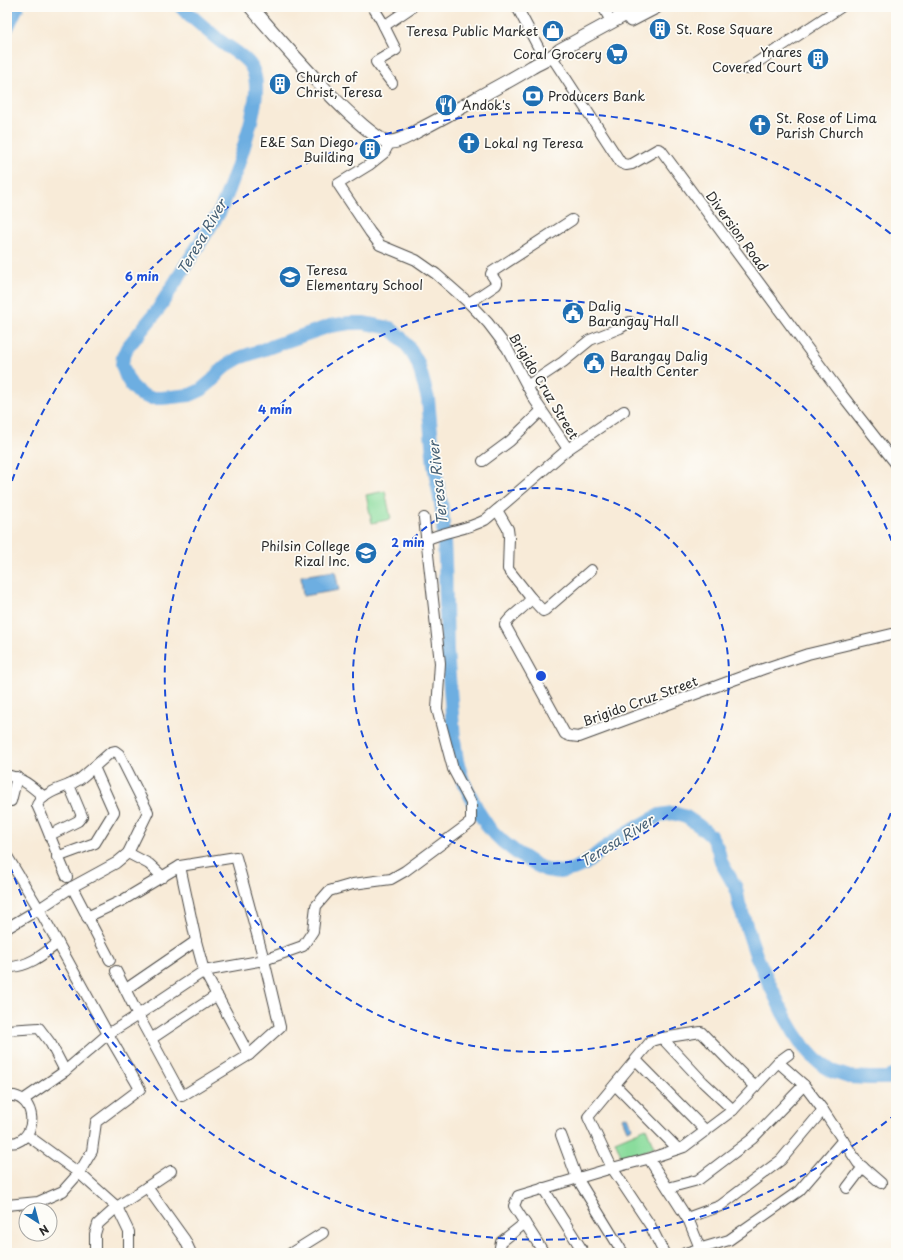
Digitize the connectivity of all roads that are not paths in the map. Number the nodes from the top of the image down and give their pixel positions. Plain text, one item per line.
1 (251, 7) edge
2 (373, 7) edge
3 (412, 7) edge
4 (517, 7) edge
5 (602, 7) edge
6 (639, 7) edge
7 (656, 7) edge
8 (841, 7) edge
9 (611, 22) junction
10 (384, 26) junction
11 (549, 58) junction
12 (746, 69) dead end
13 (392, 83) dead end
14 (390, 142) junction
15 (572, 220) dead end
16 (469, 303) junction
17 (630, 322) dead end
18 (527, 386) junction
19 (624, 410) dead end
20 (541, 412) junction
21 (568, 449) junction
22 (483, 461) dead end
23 (896, 464) edge
24 (497, 510) junction
25 (424, 518) dead end
26 (430, 538) junction
27 (591, 570) dead end
28 (531, 598) junction
29 (896, 633) edge
30 (94, 767) junction
31 (12, 776) edge
32 (69, 785) junction
33 (44, 797) junction
34 (11, 801) dead end
35 (50, 835) junction
36 (128, 853) junction
37 (7, 856) edge
38 (58, 857) junction
39 (180, 866) junction
40 (67, 877) dead end
41 (163, 877) junction
42 (72, 887) junction
43 (39, 909) junction
44 (87, 917) junction
45 (8, 925) edge
46 (196, 941) junction
47 (58, 943) junction
48 (110, 960) dead end
49 (264, 960) junction
50 (7, 968) edge
51 (204, 970) junction
52 (116, 972) dead end
53 (126, 989) junction
54 (217, 995) junction
55 (138, 1015) junction
56 (7, 1030) edge
57 (108, 1034) junction
58 (662, 1038) junction
59 (151, 1039) junction
60 (249, 1054) junction
61 (789, 1054) dead end
62 (636, 1060) junction
63 (778, 1062) junction
64 (65, 1071) junction
65 (615, 1084) junction
66 (804, 1084) junction
67 (755, 1087) junction
68 (7, 1096) edge
69 (23, 1100) junction
70 (733, 1110) junction
71 (823, 1110) junction
72 (706, 1131) junction
73 (27, 1135) junction
74 (561, 1135) dead end
75 (843, 1140) junction
76 (7, 1142) edge
77 (678, 1149) junction
78 (649, 1159) junction
79 (863, 1167) junction
80 (612, 1168) junction
81 (170, 1171) dead end
82 (79, 1173) junction
83 (577, 1178) junction
84 (881, 1182) dead end
85 (147, 1187) junction
86 (543, 1188) junction
87 (668, 1188) junction
88 (847, 1188) dead end
89 (7, 1206) edge
90 (117, 1207) junction
91 (687, 1218) junction
92 (525, 1223) junction
93 (323, 1233) dead end
94 (701, 1251) edge
95 (95, 1253) edge
96 (129, 1253) edge
97 (191, 1253) edge
98 (291, 1253) edge
99 (504, 1253) edge
100 (544, 1253) edge
101 (584, 1253) edge
102 (623, 1253) edge
103 (664, 1253) edge
104 (685, 1253) edge

1 - 14 main road
2 - 10 street
3 - 10 street
4 - 11 street
5 - 9 street
6 - 9 main road
7 - 11 main road
8 - 12 street
9 - 11 main road
10 - 13 street
11 - 14 main road
11 - 23 street, Diversion Road
14 - 16 street, Brigido Cruz Street
15 - 16 street
16 - 18 street, Brigido Cruz Street
17 - 18 street
18 - 20 street, Brigido Cruz Street
19 - 21 street
20 - 21 street, Brigido Cruz Street
20 - 22 street
21 - 24 street, Brigido Cruz Street
24 - 26 street, Brigido Cruz Street
24 - 28 street
25 - 26 street
26 - 49 street
27 - 28 street
28 - 29 street, Brigido Cruz Street
30 - 32 street
30 - 36 street
30 - 38 street
31 - 33 street
31 - 34 street
32 - 33 street
32 - 35 street
33 - 35 street
35 - 38 street
36 - 41 street
36 - 42 street
37 - 43 street
38 - 40 street
39 - 41 street
39 - 46 street
39 - 49 street
41 - 44 street
42 - 43 street
42 - 44 street
43 - 45 street
43 - 47 street
44 - 48 street
46 - 51 street
46 - 53 street
47 - 50 street
47 - 57 street
49 - 51 street
49 - 60 street
51 - 54 street
51 - 55 street
52 - 53 street
53 - 55 street
54 - 59 street
54 - 60 street
55 - 57 street
55 - 59 street
56 - 64 street
57 - 64 street
57 - 82 street
58 - 62 street
58 - 67 street
58 - 70 street
59 - 60 street
61 - 63 street
62 - 65 street
62 - 72 street
63 - 66 street
63 - 67 street
64 - 69 street
65 - 77 street
65 - 80 street
66 - 71 street
66 - 87 street
67 - 70 street
68 - 69 street
69 - 73 street
70 - 72 street
71 - 75 street
71 - 91 street
72 - 77 street
73 - 76 street
73 - 82 street
74 - 83 street
75 - 79 street
75 - 94 street
77 - 78 street
78 - 80 street
78 - 87 street
79 - 84 street
79 - 88 street
80 - 83 street
80 - 103 street
81 - 85 street
82 - 89 street
82 - 90 street
83 - 86 street
83 - 102 street
85 - 90 street
85 - 97 street
86 - 92 street
86 - 101 street
87 - 91 street
90 - 95 street
90 - 96 street
91 - 94 street
92 - 99 street
92 - 100 street
93 - 98 street
94 - 104 street

